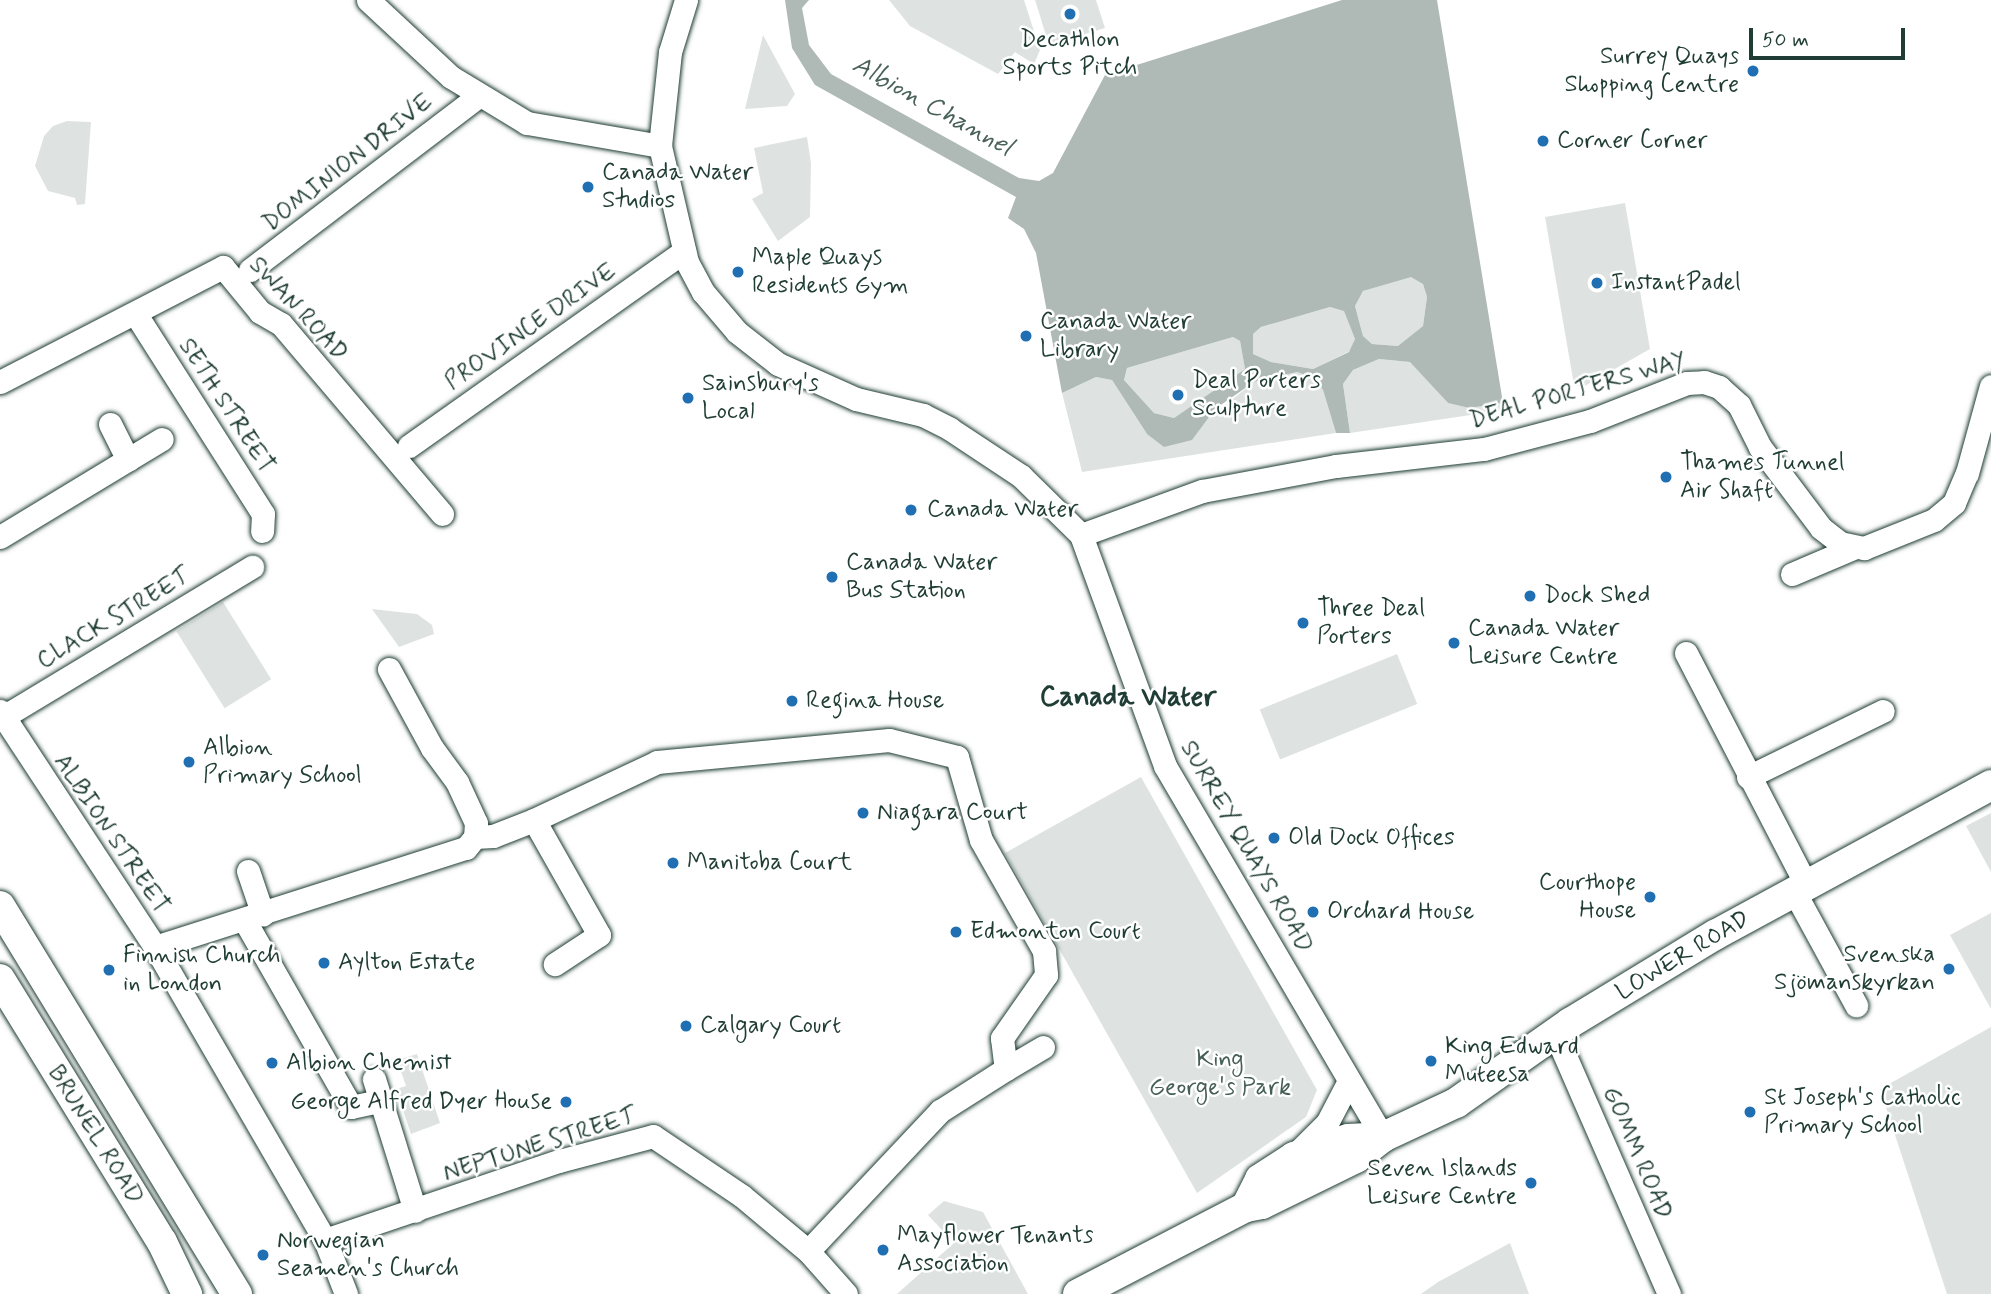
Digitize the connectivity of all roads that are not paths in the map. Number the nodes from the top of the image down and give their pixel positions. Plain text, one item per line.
1 (368, 0) edge
2 (686, 0) edge
3 (478, 96) junction
4 (660, 146) junction
5 (684, 251) junction
6 (250, 271) dead end
7 (135, 313) junction
8 (0, 382) edge
9 (1991, 386) edge
10 (110, 424) dead end
11 (162, 439) dead end
12 (409, 446) dead end
13 (128, 460) junction
14 (442, 514) dead end
15 (262, 531) dead end
16 (1081, 535) junction
17 (0, 537) edge
18 (1853, 548) junction
19 (252, 567) dead end
20 (1792, 574) dead end
21 (1686, 653) dead end
22 (389, 669) dead end
23 (1883, 711) dead end
24 (2, 714) edge
25 (1748, 777) junction
26 (1991, 785) edge
27 (534, 820) junction
28 (475, 837) junction
29 (247, 871) dead end
30 (1801, 890) junction
31 (0, 906) edge
32 (254, 918) junction
33 (155, 947) junction
34 (555, 964) dead end
35 (0, 979) edge
36 (1857, 1005) dead end
37 (1555, 1033) junction
38 (1043, 1047) dead end
39 (1006, 1069) junction
40 (374, 1079) dead end
41 (1349, 1081) junction
42 (380, 1101) junction
43 (1383, 1138) junction
44 (1294, 1157) junction
45 (1246, 1207) junction
46 (415, 1211) junction
47 (325, 1240) junction
48 (808, 1251) junction
49 (185, 1293) edge
50 (237, 1294) edge
51 (346, 1294) edge
52 (846, 1294) edge
53 (1078, 1294) edge
54 (1669, 1294) edge

1 - 3 street
2 - 4 street, SURREY QUAYS ROAD
3 - 4 street
3 - 6 street, DOMINION DRIVE
4 - 5 street, SURREY QUAYS ROAD
5 - 12 street, PROVINCE DRIVE
5 - 16 street, SURREY QUAYS ROAD
7 - 8 street, SWAN ROAD
7 - 14 street, SWAN ROAD
7 - 15 street, SETH STREET
9 - 18 street
10 - 13 street
11 - 13 street
13 - 17 street
16 - 18 street, DEAL PORTERS WAY
16 - 41 street, SURREY QUAYS ROAD
18 - 20 street
19 - 24 street, CLACK STREET
21 - 25 street
22 - 28 street
23 - 25 street
24 - 33 street, ALBION STREET
25 - 30 street
26 - 30 main road, LOWER ROAD
27 - 28 street
27 - 34 street
27 - 39 street
28 - 32 street
29 - 32 street
30 - 36 street
30 - 37 main road, LOWER ROAD
31 - 50 main road
32 - 33 street
32 - 42 street
33 - 47 street, ALBION STREET
35 - 49 main road, BRUNEL ROAD
37 - 43 main road, LOWER ROAD
37 - 54 street, GOMM ROAD
38 - 39 street
39 - 48 street
40 - 42 street
41 - 43 street, SURREY QUAYS ROAD
41 - 44 street
42 - 46 street
43 - 44 main road
43 - 45 main road
44 - 45 main road
45 - 53 main road
46 - 47 street, NEPTUNE STREET
46 - 48 street, NEPTUNE STREET
47 - 51 street, ALBION STREET
48 - 52 street, NEPTUNE STREET

